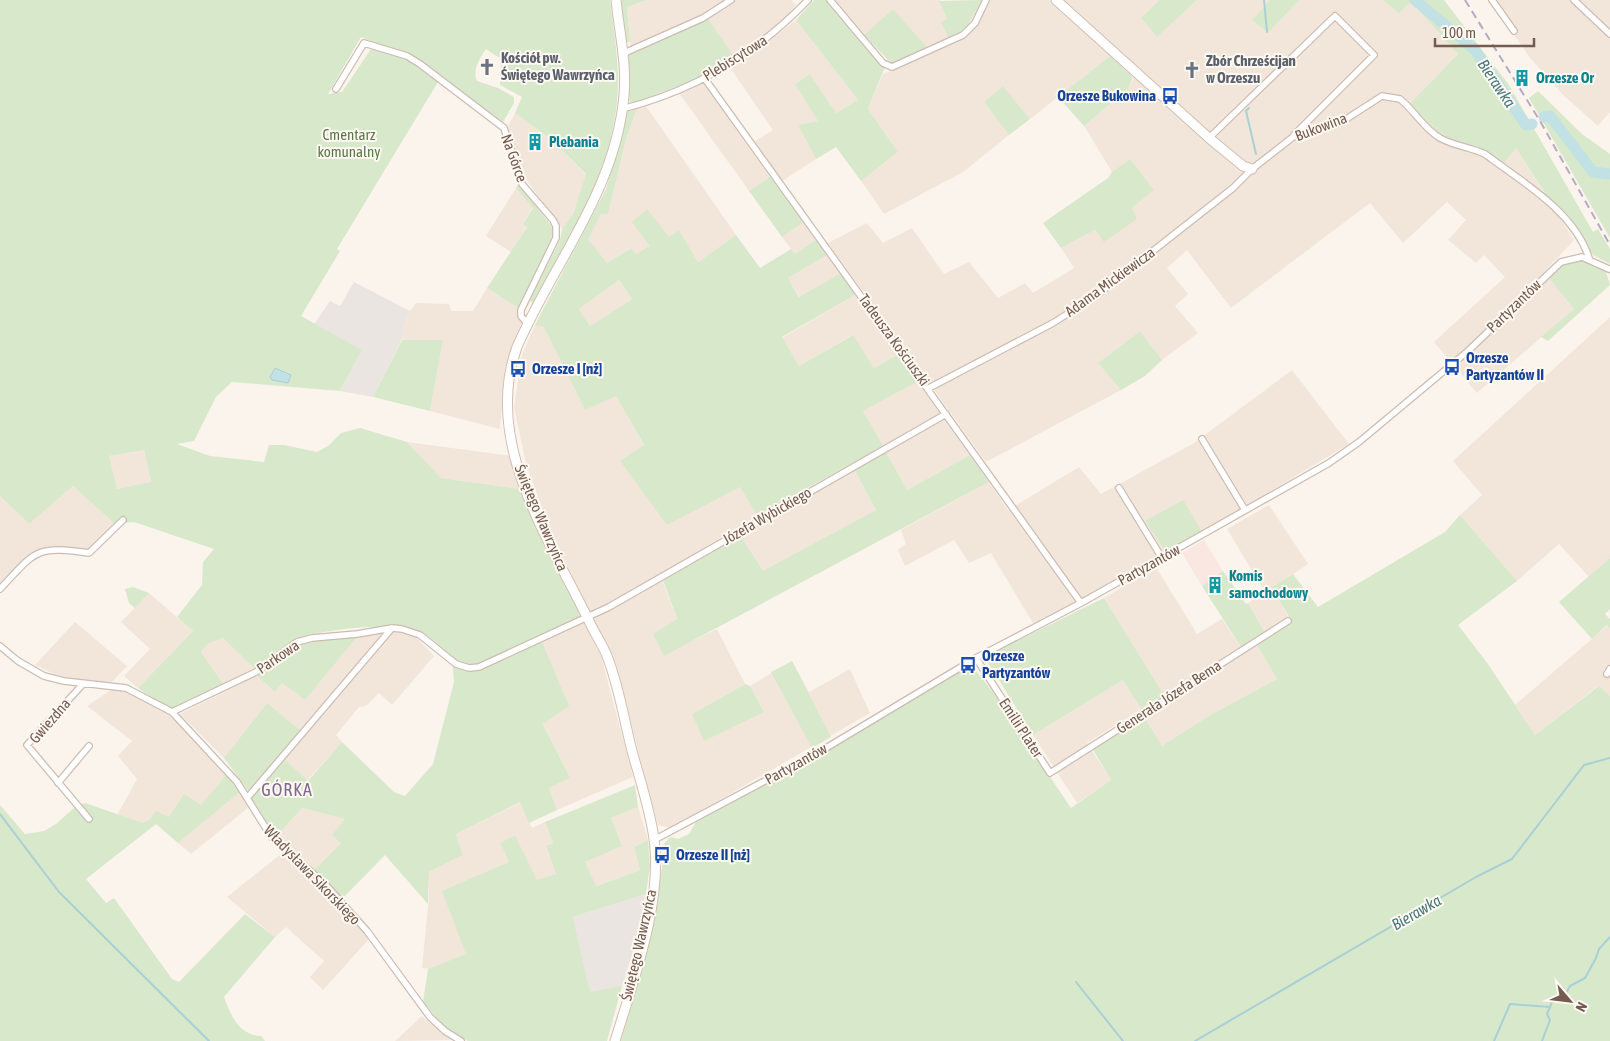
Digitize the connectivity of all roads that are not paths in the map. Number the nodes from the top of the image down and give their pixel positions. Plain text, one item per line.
1 (616, 0) edge
2 (731, 0) edge
3 (808, 0) edge
4 (830, 0) edge
5 (986, 0) edge
6 (1056, 0) edge
7 (1492, 0) edge
8 (1574, 0) edge
9 (1514, 31) dead end
10 (1610, 34) edge
11 (622, 54) junction
12 (705, 79) junction
13 (336, 89) dead end
14 (622, 109) junction
15 (1293, 137) junction
16 (1209, 138) junction
17 (1252, 169) junction
18 (1589, 258) junction
19 (1610, 269) edge
20 (528, 324) junction
21 (929, 388) junction
22 (946, 414) junction
23 (1202, 439) dead end
24 (1119, 488) dead end
25 (1245, 510) junction
26 (123, 520) dead end
27 (1162, 558) junction
28 (0, 589) edge
29 (1081, 603) junction
30 (587, 616) junction
31 (1288, 621) dead end
32 (392, 628) junction
33 (0, 646) edge
34 (976, 658) junction
35 (83, 684) junction
36 (172, 712) junction
37 (90, 746) dead end
38 (1050, 773) joint
39 (58, 782) junction
40 (248, 797) junction
41 (89, 819) dead end
42 (654, 840) junction
43 (461, 1041) edge
44 (615, 1041) edge

1 - 11 street, Świętego Wawrzyńca
2 - 11 street
3 - 12 street, Plebiscytowa
4 - 5 street
6 - 16 street
7 - 9 street
8 - 10 street
11 - 14 street, Świętego Wawrzyńca
12 - 14 street, Plebiscytowa
12 - 21 street, Tadeusza Kościuszki
13 - 20 street, Na Górce
14 - 20 street, Świętego Wawrzyńca
15 - 16 street
15 - 17 street, Bukowina
15 - 18 street, Bukowina
16 - 17 street
17 - 21 street, Adama Mickiewicza
18 - 19 street
18 - 25 street, Partyzantów
20 - 30 street, Świętego Wawrzyńca
21 - 22 street, Tadeusza Kościuszki
22 - 29 street, Tadeusza Kościuszki
22 - 30 street, Józefa Wybickiego
23 - 25 street
24 - 27 street
25 - 27 street, Partyzantów
26 - 28 street
27 - 29 street, Partyzantów
29 - 34 street, Partyzantów
30 - 32 street, Parkowa
30 - 42 street, Świętego Wawrzyńca
31 - 38 street, Generała Józefa Bema
32 - 36 street, Parkowa
32 - 40 street
33 - 35 street, Władysława Sikorskiego
34 - 38 street, Emilii Plater
34 - 42 street, Partyzantów
35 - 36 street, Władysława Sikorskiego
35 - 39 street, Gwiezdna
36 - 40 street, Władysława Sikorskiego
37 - 39 street
39 - 41 street, Gwiezdna
40 - 43 street, Władysława Sikorskiego
42 - 44 street, Świętego Wawrzyńca

